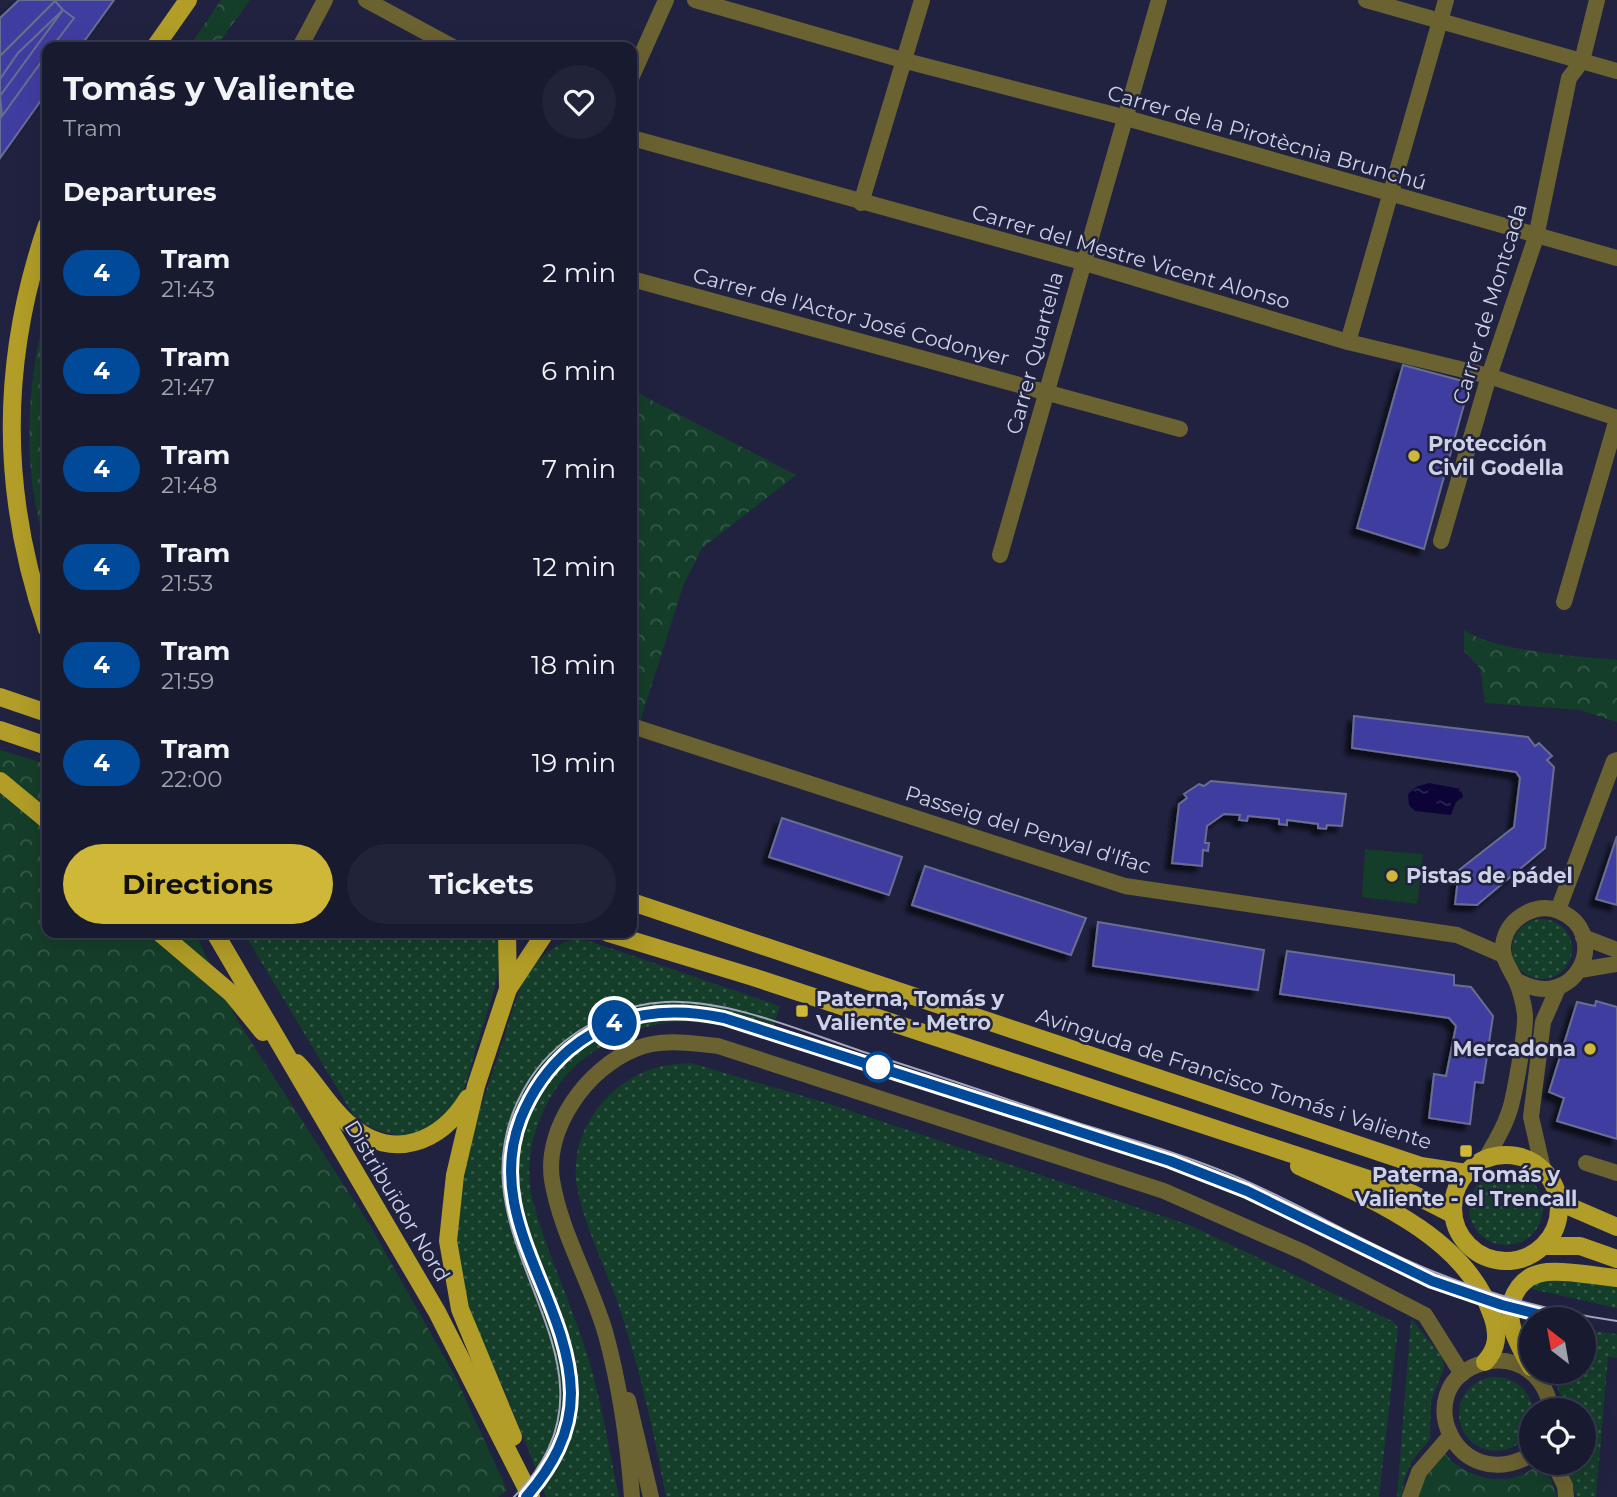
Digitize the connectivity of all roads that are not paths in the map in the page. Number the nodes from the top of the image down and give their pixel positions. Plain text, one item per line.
1 (188, 0) edge
2 (326, 0) edge
3 (366, 0) edge
4 (666, 0) edge
5 (695, 0) edge
6 (922, 0) edge
7 (1159, 0) edge
8 (1366, 0) edge
9 (1446, 0) edge
10 (1597, 0) edge
11 (1440, 21) junction
12 (159, 42) edge
13 (303, 42) edge
14 (444, 42) edge
15 (906, 61) junction
16 (1582, 61) junction
17 (637, 65) edge
18 (1617, 71) edge
19 (1123, 117) junction
20 (637, 139) edge
21 (1390, 196) junction
22 (861, 203) junction
23 (1536, 237) junction
24 (42, 238) edge
25 (1617, 258) edge
26 (1082, 262) junction
27 (637, 280) edge
28 (1348, 342) junction
29 (1489, 376) junction
30 (1047, 393) junction
31 (1617, 418) edge
32 (1180, 429) dead end
33 (1441, 541) dead end
34 (999, 555) dead end
35 (1564, 602) dead end
36 (42, 613) edge
37 (0, 697) edge
38 (42, 711) edge
39 (637, 728) edge
40 (0, 730) edge
41 (42, 744) edge
42 (1615, 761) edge
43 (0, 781) edge
44 (42, 816) edge
45 (637, 904) edge
46 (1558, 910) junction
47 (1583, 937) junction
48 (166, 938) edge
49 (218, 938) edge
50 (508, 938) edge
51 (542, 938) edge
52 (625, 938) edge
53 (1617, 950) edge
54 (1503, 955) junction
55 (1617, 964) edge
56 (1580, 970) junction
57 (1516, 980) junction
58 (1558, 988) junction
59 (508, 989) junction
60 (281, 1047) junction
61 (476, 1086) junction
62 (1206, 1125) junction
63 (1486, 1158) junction
64 (1586, 1163) dead end
65 (1543, 1169) junction
66 (1466, 1173) junction
67 (1617, 1173) edge
68 (1559, 1202) junction
69 (1452, 1214) junction
70 (1617, 1227) edge
71 (1544, 1246) junction
72 (1617, 1259) edge
73 (1617, 1278) edge
74 (1519, 1345) edge
75 (611, 1355) junction
76 (1485, 1362) junction
77 (1519, 1365) edge
78 (1462, 1374) junction
79 (1450, 1436) junction
80 (1519, 1460) edge
81 (518, 1468) junction
82 (1560, 1475) edge
83 (531, 1497) edge
84 (632, 1497) edge
85 (651, 1497) edge
86 (1410, 1497) edge
87 (1566, 1497) edge

1 - 12 main road
2 - 13 street
3 - 14 street
4 - 17 street
5 - 15 street, Carrer de la Pirotècnia Brunchú
6 - 15 street
7 - 19 street, Carrer Quartella
8 - 11 street
9 - 11 street
10 - 16 street, Carrer de Montcada
11 - 16 street
11 - 21 street
15 - 19 street, Carrer de la Pirotècnia Brunchú
15 - 22 street
16 - 18 street
16 - 23 street, Carrer de Montcada
19 - 21 street, Carrer de la Pirotècnia Brunchú
19 - 26 street, Carrer Quartella
20 - 22 street, Carrer del Mestre Vicent Alonso
21 - 23 street, Carrer de la Pirotècnia Brunchú
21 - 28 street
22 - 26 street, Carrer del Mestre Vicent Alonso
23 - 25 street, Carrer de la Pirotècnia Brunchú
23 - 29 street, Carrer de Montcada
24 - 36 main road
26 - 28 street, Carrer del Mestre Vicent Alonso
26 - 30 street, Carrer Quartella
27 - 30 street, Carrer de l'Actor José Codonyer
28 - 29 street, Carrer del Mestre Vicent Alonso
29 - 31 street, Carrer del Mestre Vicent Alonso
29 - 33 street, Carrer de Montcada
30 - 32 street, Carrer de l'Actor José Codonyer
30 - 34 street, Carrer Quartella
31 - 35 street
37 - 38 main road
39 - 54 street, Passeig del Penyal d'Ifac
40 - 41 main road
42 - 46 street
43 - 44 main road
45 - 66 main road, Avinguda de Francisco Tomás i Valiente
46 - 47 street
46 - 54 street
47 - 53 street
47 - 56 street
48 - 60 main road
49 - 60 main road, Distribuïdor Nord
50 - 59 main road
51 - 59 main road
52 - 62 main road
54 - 57 street
55 - 56 street
56 - 58 street
57 - 58 street
57 - 63 street
58 - 65 street
59 - 61 main road
60 - 61 main road
60 - 81 main road, Distribuïdor Nord
61 - 81 main road
62 - 69 main road
62 - 76 main road
63 - 65 main road
63 - 66 main road
64 - 67 street
65 - 68 main road
66 - 69 main road
68 - 70 main road
68 - 71 main road
69 - 71 main road
71 - 72 main road
73 - 74 main road
75 - 78 street
75 - 84 street
75 - 85 street
76 - 77 street
76 - 78 street
78 - 79 street
79 - 80 street
79 - 86 street
81 - 83 main road, Distribuïdor Nord
82 - 87 street

